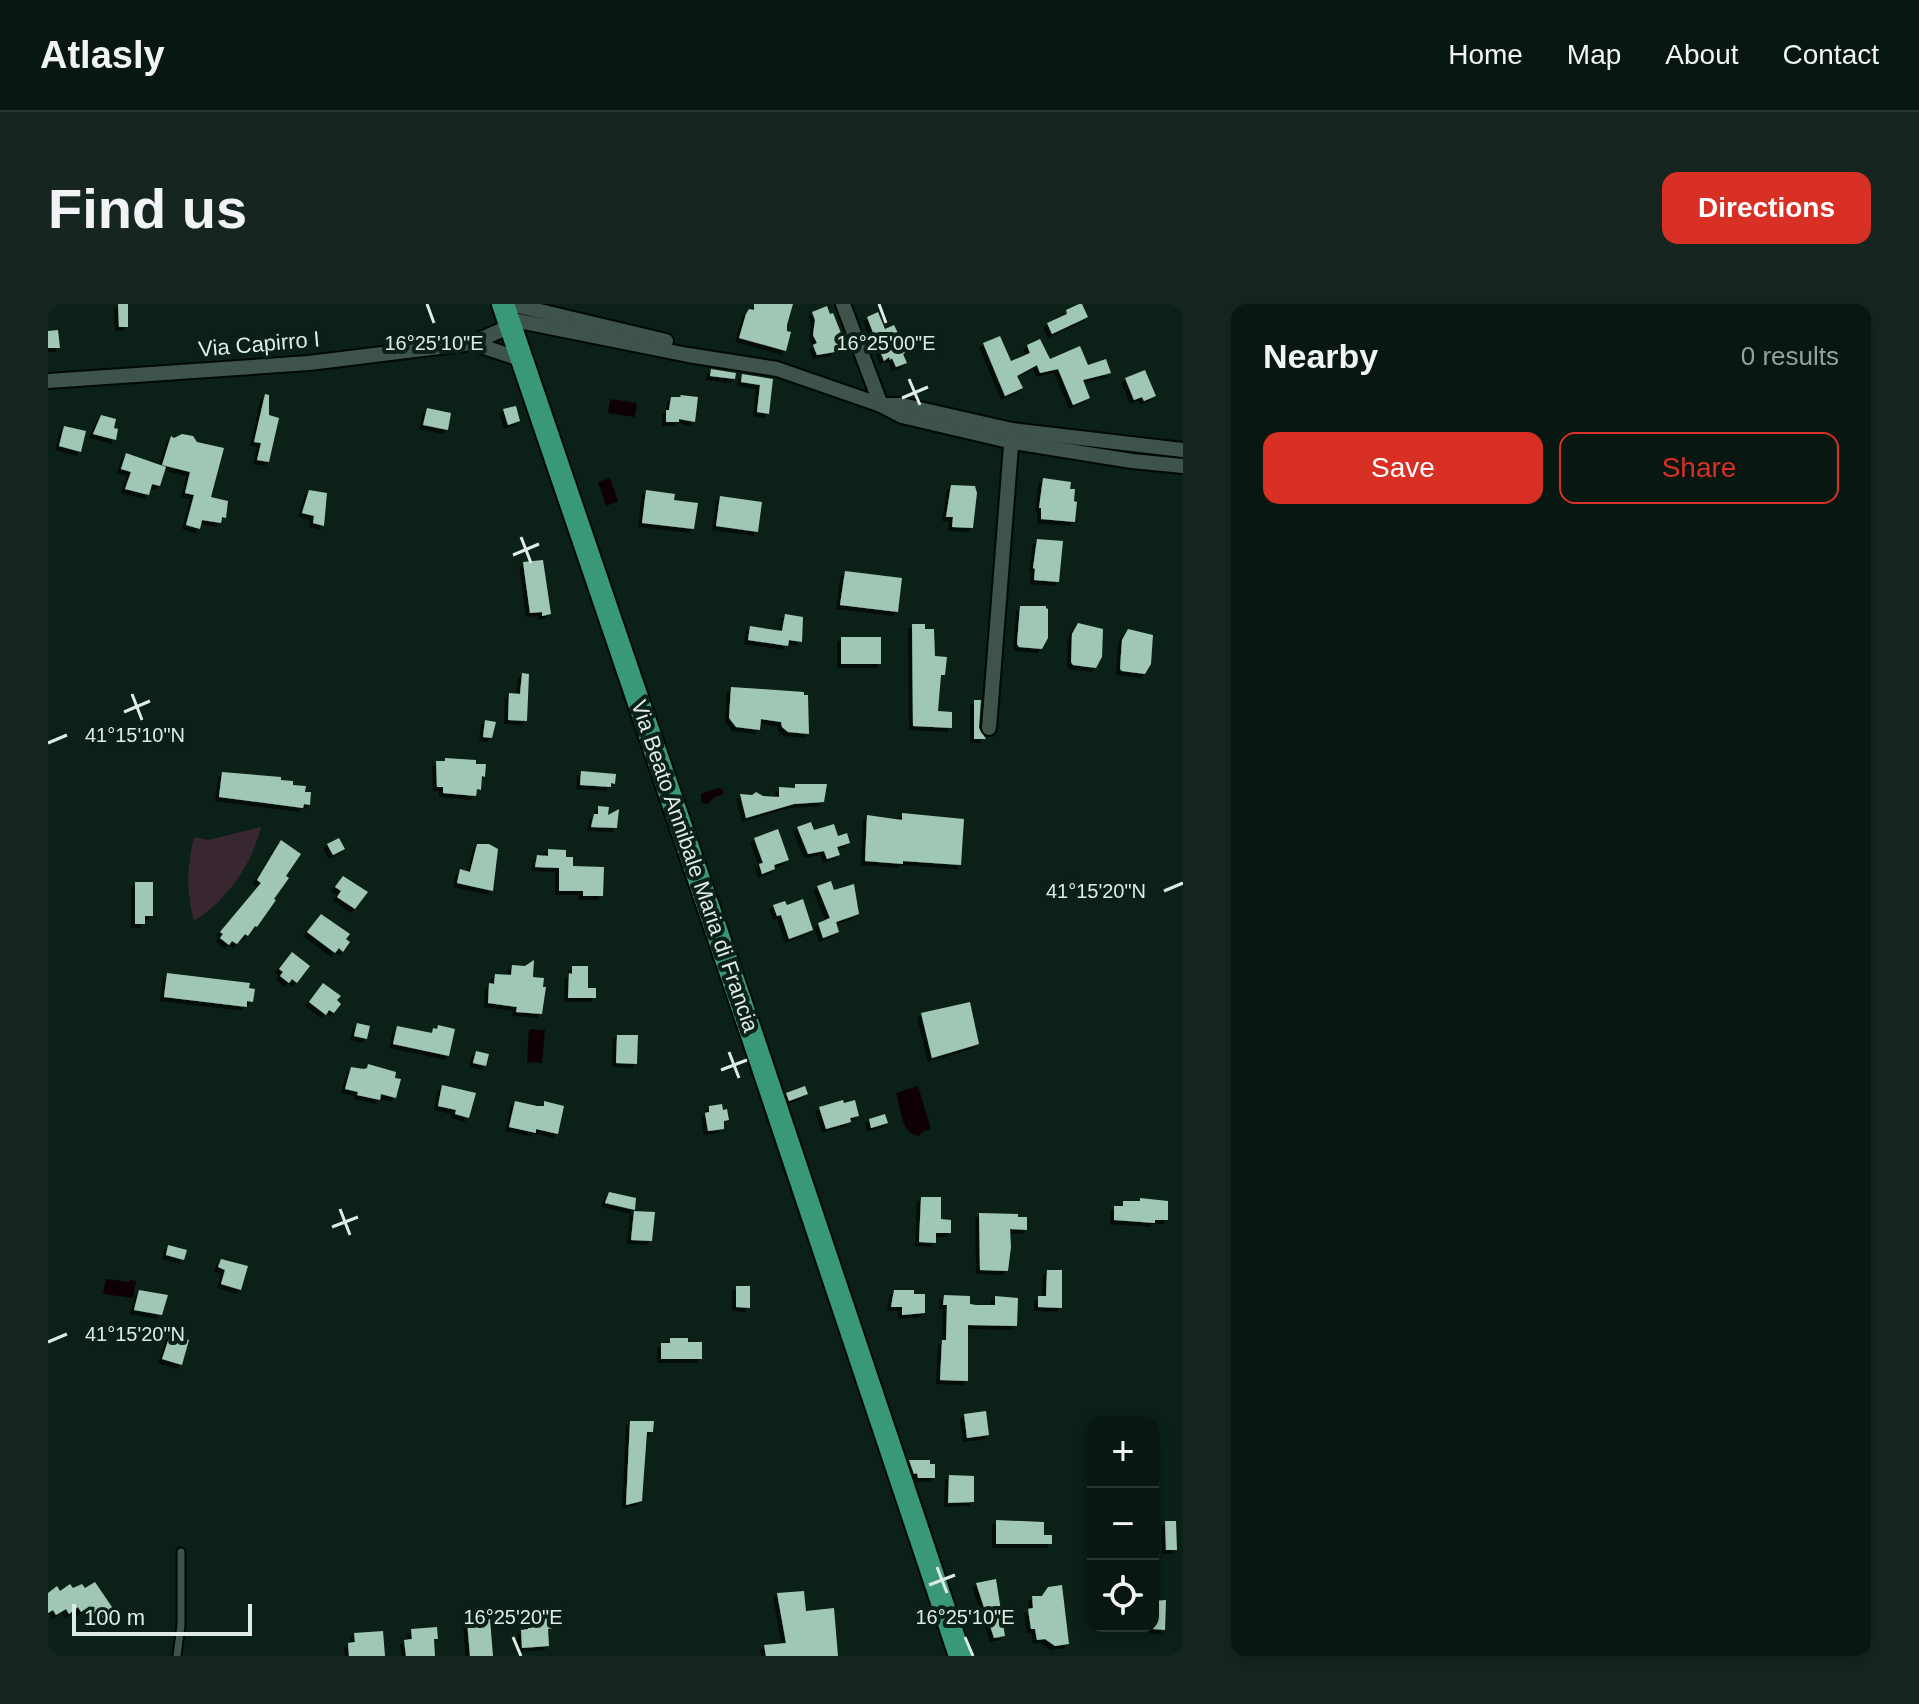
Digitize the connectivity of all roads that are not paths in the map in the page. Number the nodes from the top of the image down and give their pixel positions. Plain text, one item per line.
1 (843, 304) edge
2 (547, 308) edge
3 (515, 325) edge
4 (472, 343) junction
5 (489, 347) junction
6 (724, 360) junction
7 (48, 381) edge
8 (881, 405) junction
9 (1012, 436) junction
10 (1183, 450) edge
11 (1183, 466) edge
12 (989, 728) dead end
13 (181, 1552) dead end
14 (177, 1656) edge
15 (960, 1656) edge

1 - 8 street
2 - 3 street
2 - 3 street
2 - 6 street
3 - 4 street, Via Capirro I
3 - 5 street, Via Capirro I
3 - 5 street, Via Capirro I
3 - 6 street
3 - 15 main road, Via Beato Annibale Maria di Francia
4 - 5 street, Via Capirro I
4 - 7 street, Via Capirro I
6 - 8 street
8 - 9 street
9 - 10 street
9 - 11 street
9 - 12 street
13 - 14 lane

